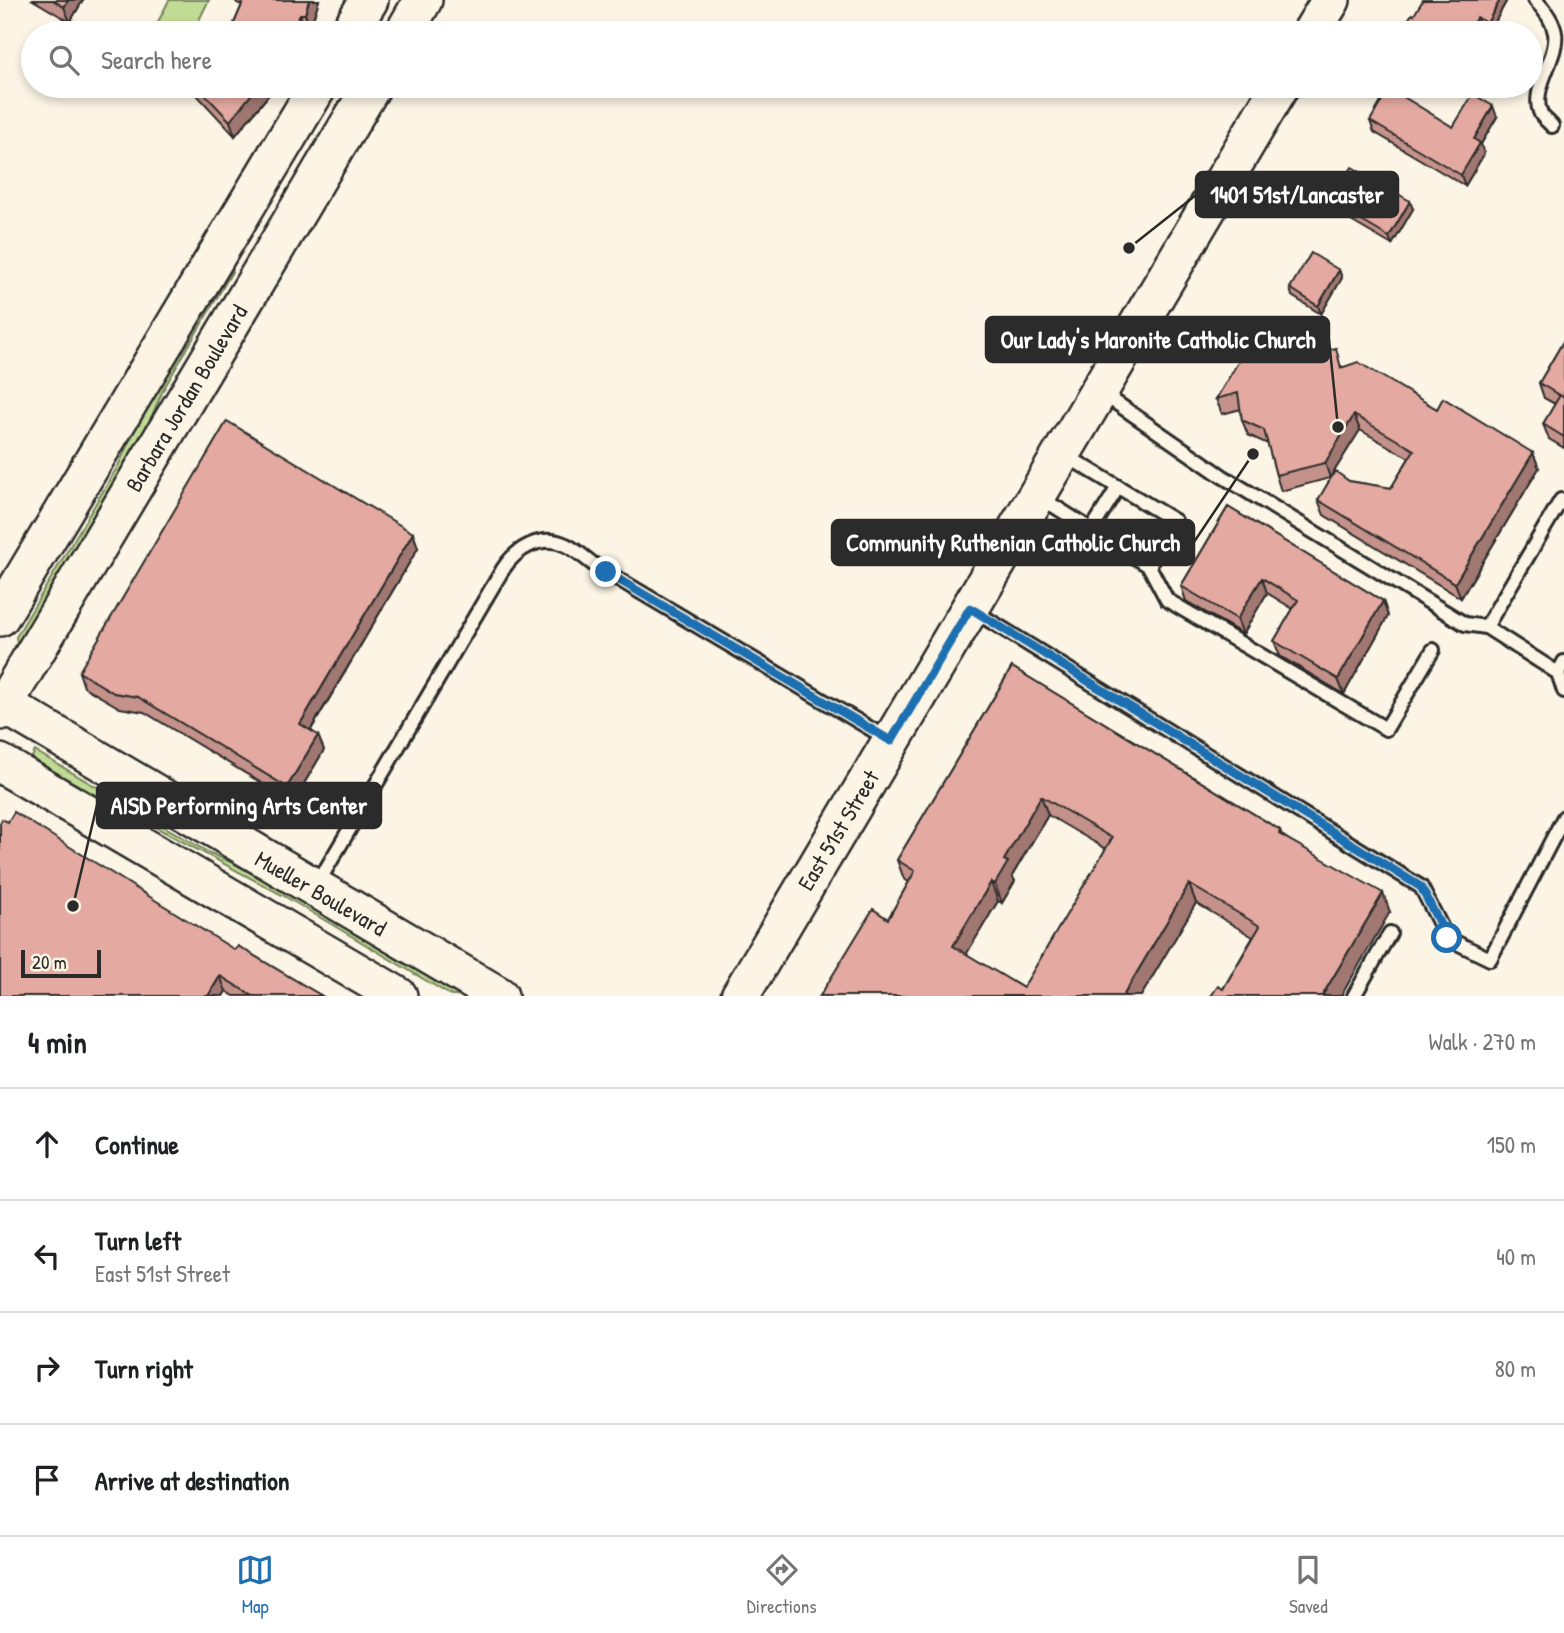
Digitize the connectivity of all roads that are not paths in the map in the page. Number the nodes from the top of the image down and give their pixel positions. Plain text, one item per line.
1 (369, 0) edge
2 (423, 0) edge
3 (1331, 0) edge
4 (1535, 0) edge
5 (356, 21) edge
6 (411, 21) edge
7 (1318, 21) edge
8 (1543, 81) edge
9 (311, 98) edge
10 (365, 98) edge
11 (1273, 98) edge
12 (1538, 98) edge
13 (1552, 126) dead end
14 (1099, 391) junction
15 (1062, 453) junction
16 (1118, 487) junction
17 (1037, 495) junction
18 (1564, 502) edge
19 (1092, 529) junction
20 (1149, 566) junction
21 (970, 608) junction
22 (0, 617) edge
23 (1486, 627) junction
24 (1433, 650) dead end
25 (1561, 668) edge
26 (1564, 691) edge
27 (1, 706) edge
28 (891, 741) junction
29 (0, 763) edge
30 (1564, 817) edge
31 (314, 889) junction
32 (1390, 933) dead end
33 (398, 996) edge
34 (499, 996) edge
35 (740, 996) edge
36 (1354, 996) edge

1 - 5 street
2 - 6 street
3 - 7 street
4 - 8 lane
9 - 22 street, Barbara Jordan Boulevard
10 - 27 street, Barbara Jordan Boulevard
11 - 14 street, East 51st Street
12 - 13 lane
14 - 15 street, East 51st Street
14 - 23 lane
15 - 16 lane
15 - 17 street, East 51st Street
16 - 19 lane
16 - 20 lane
17 - 19 lane
17 - 21 street, East 51st Street
18 - 23 lane
19 - 20 lane
20 - 24 lane
21 - 28 street, East 51st Street
21 - 30 lane
23 - 25 lane
25 - 26 lane
27 - 31 street, Mueller Boulevard
28 - 31 lane
28 - 35 street, East 51st Street
29 - 33 street
31 - 34 street, Mueller Boulevard
32 - 36 lane

